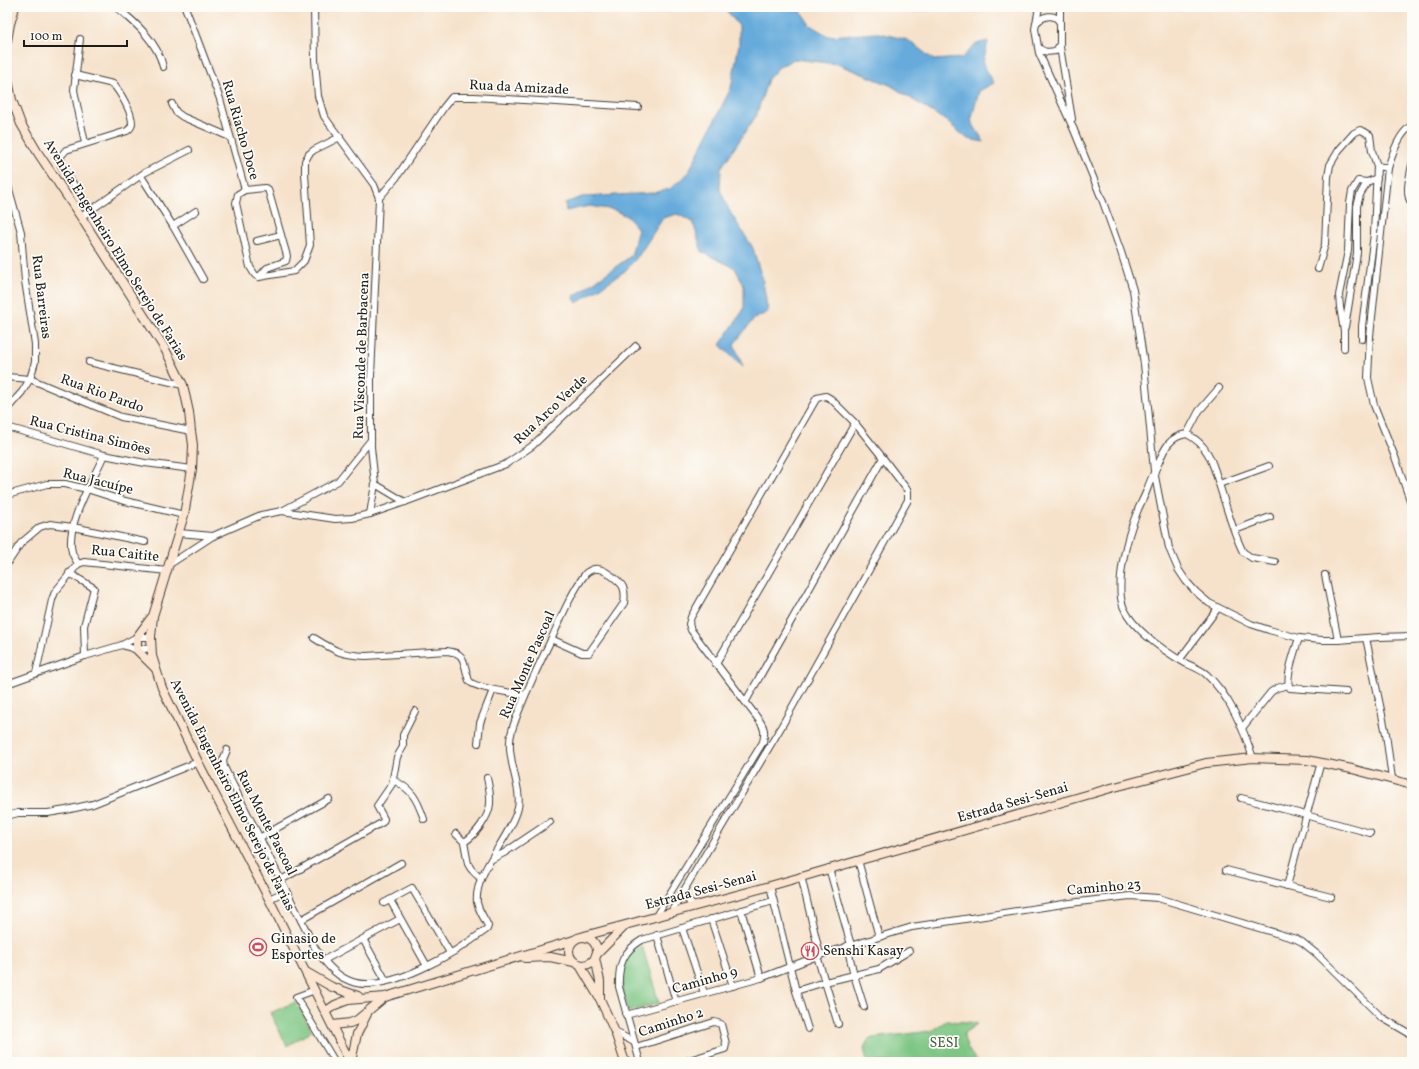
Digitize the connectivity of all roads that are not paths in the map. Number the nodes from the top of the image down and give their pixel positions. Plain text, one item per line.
1 (16, 7) edge
2 (116, 7) edge
3 (185, 7) edge
4 (314, 7) edge
5 (1039, 7) edge
6 (1060, 7) edge
7 (1036, 23) junction
8 (1060, 24) junction
9 (80, 39) dead end
10 (7, 41) edge
11 (1060, 44) junction
12 (1037, 45) junction
13 (163, 67) dead end
14 (7, 75) edge
15 (75, 75) junction
16 (172, 104) dead end
17 (638, 106) dead end
18 (1412, 125) edge
19 (1074, 130) junction
20 (230, 136) junction
21 (340, 137) junction
22 (85, 143) junction
23 (189, 150) dead end
24 (1412, 165) edge
25 (1377, 166) junction
26 (1388, 168) junction
27 (141, 176) junction
28 (1377, 178) junction
29 (7, 182) edge
30 (1367, 182) junction
31 (8, 190) edge
32 (244, 190) junction
33 (379, 198) junction
34 (1412, 204) edge
35 (90, 210) junction
36 (196, 211) dead end
37 (81, 217) junction
38 (173, 226) junction
39 (281, 235) junction
40 (257, 242) dead end
41 (1318, 269) dead end
42 (259, 277) junction
43 (203, 279) dead end
44 (1344, 331) junction
45 (1362, 339) dead end
46 (636, 346) dead end
47 (1344, 348) dead end
48 (89, 362) dead end
49 (7, 376) edge
50 (30, 379) junction
51 (183, 385) junction
52 (1219, 388) dead end
53 (7, 409) edge
54 (855, 423) junction
55 (7, 427) edge
56 (192, 431) junction
57 (1187, 434) junction
58 (371, 440) junction
59 (104, 455) junction
60 (884, 458) junction
61 (1269, 466) dead end
62 (192, 469) junction
63 (1154, 471) junction
64 (375, 484) junction
65 (1219, 484) junction
66 (87, 489) junction
67 (7, 495) edge
68 (405, 502) junction
69 (1412, 506) edge
70 (282, 510) junction
71 (370, 514) junction
72 (184, 515) junction
73 (1270, 517) dead end
74 (73, 527) junction
75 (1235, 530) junction
76 (179, 533) junction
77 (213, 536) junction
78 (145, 542) dead end
79 (1275, 562) dead end
80 (7, 564) edge
81 (78, 564) junction
82 (168, 567) junction
83 (69, 573) junction
84 (1325, 575) dead end
85 (1218, 608) junction
86 (153, 616) junction
87 (1412, 636) edge
88 (137, 637) junction
89 (151, 637) junction
90 (314, 638) dead end
91 (1299, 638) junction
92 (1366, 638) junction
93 (551, 639) junction
94 (1338, 640) junction
95 (122, 645) junction
96 (151, 648) junction
97 (137, 650) junction
98 (86, 656) junction
99 (1180, 659) junction
100 (716, 664) junction
101 (156, 669) junction
102 (36, 673) junction
103 (7, 684) edge
104 (1288, 685) junction
105 (493, 690) junction
106 (1346, 692) dead end
107 (525, 695) junction
108 (746, 701) junction
109 (415, 711) dead end
110 (1242, 728) junction
111 (765, 731) junction
112 (775, 737) junction
113 (478, 743) dead end
114 (227, 750) dead end
115 (1253, 758) junction
116 (198, 762) junction
117 (1321, 762) junction
118 (487, 778) dead end
119 (1392, 779) junction
120 (393, 780) junction
121 (1412, 785) edge
122 (1241, 798) dead end
123 (329, 799) dead end
124 (1306, 815) junction
125 (7, 816) edge
126 (424, 819) dead end
127 (550, 822) dead end
128 (1370, 833) dead end
129 (456, 834) dead end
130 (259, 838) junction
131 (464, 842) junction
132 (492, 860) junction
133 (858, 860) junction
134 (401, 863) dead end
135 (829, 868) junction
136 (1226, 870) dead end
137 (801, 876) junction
138 (481, 879) junction
139 (281, 880) junction
140 (770, 886) junction
141 (1287, 886) junction
142 (286, 891) junction
143 (682, 893) junction
144 (1331, 897) dead end
145 (269, 899) junction
146 (773, 902) junction
147 (693, 906) junction
148 (741, 910) junction
149 (671, 912) junction
150 (656, 916) junction
151 (400, 919) junction
152 (711, 919) junction
153 (301, 920) junction
154 (626, 925) junction
155 (682, 928) junction
156 (657, 935) junction
157 (584, 936) junction
158 (880, 937) junction
159 (363, 939) junction
160 (574, 940) junction
161 (849, 946) junction
162 (909, 951) dead end
163 (450, 953) junction
164 (596, 956) junction
165 (819, 956) junction
166 (516, 958) junction
167 (324, 960) junction
168 (576, 963) junction
169 (427, 966) junction
170 (790, 968) junction
171 (306, 972) junction
172 (854, 975) junction
173 (761, 978) junction
174 (386, 981) junction
175 (825, 982) junction
176 (733, 986) junction
177 (315, 990) junction
178 (796, 991) junction
179 (704, 993) junction
180 (385, 996) junction
181 (365, 998) junction
182 (600, 999) junction
183 (676, 1002) junction
184 (864, 1007) dead end
185 (369, 1009) junction
186 (326, 1011) junction
187 (626, 1015) junction
188 (838, 1024) dead end
189 (333, 1025) junction
190 (808, 1029) dead end
191 (615, 1032) junction
192 (1412, 1034) edge
193 (635, 1045) junction
194 (335, 1062) edge
195 (351, 1062) edge
196 (625, 1062) edge
197 (640, 1062) edge
198 (683, 1062) edge

1 - 10 street
2 - 13 street
3 - 20 street, Rua Riacho Doce
4 - 21 street
5 - 7 street
6 - 8 street
7 - 8 street
7 - 12 street
8 - 11 street
9 - 15 street
11 - 12 street
11 - 19 street
12 - 19 street
14 - 37 street, Avenida Engenheiro Elmo Serejo de Farias
15 - 22 street
15 - 22 street
16 - 20 street
17 - 33 street, Rua da Amizade
18 - 26 street
19 - 63 street
20 - 32 street, Rua Riacho Doce
21 - 33 street
21 - 42 street
22 - 35 street
23 - 27 street
24 - 34 street
25 - 26 street
25 - 28 street
25 - 41 street
26 - 69 street
27 - 35 street
27 - 38 street
28 - 30 street
28 - 45 street
29 - 31 street, Rua Barreiras
30 - 44 street
30 - 44 street
31 - 50 street, Rua Barreiras
32 - 39 street
32 - 42 street, Rua Riacho Doce
33 - 58 street, Rua Visconde de Barbacena
35 - 37 street
36 - 38 street
37 - 51 street, Avenida Engenheiro Elmo Serejo de Farias
38 - 43 street
39 - 40 street
39 - 42 street
44 - 47 street
46 - 68 street, Rua Arco Verde
48 - 51 street
49 - 50 street, Rua Rio Pardo
50 - 53 street, Rua Barreiras
50 - 56 street, Rua Rio Pardo
51 - 56 street, Avenida Engenheiro Elmo Serejo de Farias
52 - 57 street
54 - 60 street
54 - 100 street
54 - 100 street
55 - 59 street, Rua Cristina Simões
56 - 62 street, Avenida Engenheiro Elmo Serejo de Farias
57 - 63 street
57 - 65 street
58 - 64 street, Rua Visconde de Barbacena
58 - 70 street
59 - 62 street, Rua Cristina Simões
59 - 66 street, Rua Caitite
60 - 108 street
60 - 112 street
61 - 65 street
62 - 72 street, Avenida Engenheiro Elmo Serejo de Farias
63 - 85 street
63 - 99 street
64 - 68 street
64 - 71 street, Rua Visconde de Barbacena
65 - 75 street
66 - 67 street, Rua Jacuípe
66 - 72 street, Rua Jacuípe
66 - 74 street, Rua Caitite
68 - 71 street, Rua Arco Verde
70 - 71 street, Rua Arco Verde
70 - 77 street
72 - 76 street, Avenida Engenheiro Elmo Serejo de Farias
73 - 75 street
74 - 78 street
74 - 80 street
74 - 81 street, Rua Caitite
75 - 79 street
76 - 77 street
76 - 82 street, Avenida Engenheiro Elmo Serejo de Farias
77 - 82 street
81 - 82 street, Rua Caitite
81 - 83 street
82 - 86 street, Avenida Engenheiro Elmo Serejo de Farias
83 - 98 street
83 - 102 street
84 - 94 street
85 - 91 street
85 - 99 street
86 - 88 street
86 - 89 street, Avenida Engenheiro Elmo Serejo de Farias
87 - 92 street
88 - 89 street
88 - 95 street
88 - 97 street
89 - 96 street, Avenida Engenheiro Elmo Serejo de Farias
90 - 105 street
91 - 94 street
91 - 104 street
92 - 94 street
92 - 119 street
93 - 93 street, Rua Monte Pascoal
93 - 107 street, Rua Monte Pascoal
95 - 97 street
95 - 98 street
96 - 97 street
96 - 101 street, Avenida Engenheiro Elmo Serejo de Farias
97 - 101 street
98 - 102 street
99 - 110 street
100 - 108 street
101 - 116 street, Avenida Engenheiro Elmo Serejo de Farias
102 - 103 street
104 - 106 street
104 - 110 street
105 - 107 street
105 - 113 street
107 - 132 street, Rua Monte Pascoal
108 - 111 street
109 - 120 street
110 - 115 street
111 - 112 street
111 - 150 street
112 - 143 street
114 - 130 street, Rua Monte Pascoal
115 - 117 street, Estrada Sesi-Senai
115 - 133 street, Estrada Sesi-Senai
116 - 125 street
116 - 145 street, Avenida Engenheiro Elmo Serejo de Farias
117 - 119 street, Estrada Sesi-Senai
117 - 124 street
118 - 131 street
119 - 121 street, Estrada Sesi-Senai
120 - 126 street
120 - 139 street
122 - 124 street
123 - 130 street
124 - 128 street
124 - 141 street
127 - 132 street
129 - 131 street
130 - 139 street, Rua Monte Pascoal
131 - 138 street
132 - 138 street, Rua Monte Pascoal
133 - 135 street, Estrada Sesi-Senai
133 - 158 street
134 - 153 street
135 - 137 street, Estrada Sesi-Senai
135 - 161 street
136 - 141 street
137 - 140 street, Estrada Sesi-Senai
137 - 165 street
138 - 163 street, Rua Monte Pascoal
139 - 142 street, Rua Monte Pascoal
140 - 146 street
140 - 147 street, Estrada Sesi-Senai
141 - 144 street
142 - 145 street
142 - 153 street, Rua Monte Pascoal
143 - 147 street
143 - 149 street
145 - 171 street, Avenida Engenheiro Elmo Serejo de Farias
146 - 148 street
146 - 170 street
147 - 149 street, Estrada Sesi-Senai
148 - 152 street
148 - 173 street
149 - 150 street, Estrada Sesi-Senai
150 - 154 street, Estrada Sesi-Senai
151 - 159 street
151 - 163 street
151 - 169 street
152 - 155 street
152 - 176 street
153 - 167 street, Rua Monte Pascoal
154 - 157 street, Estrada Sesi-Senai
154 - 164 street, Estrada Sesi-Senai
155 - 156 street
155 - 179 street
156 - 183 street
156 - 187 street
157 - 160 street
157 - 164 street
158 - 161 street, Caminho 23
158 - 192 street, Caminho 23
159 - 167 street
159 - 174 street
160 - 166 street
160 - 168 street
161 - 165 street, Caminho 23
161 - 172 street
162 - 172 street
163 - 169 street, Rua Monte Pascoal
164 - 168 street
164 - 182 street
165 - 170 street, Caminho 23
165 - 175 street
166 - 168 street
166 - 180 street
167 - 174 street, Rua Monte Pascoal
168 - 182 street
169 - 174 street, Rua Monte Pascoal
170 - 173 street, Caminho 9
170 - 178 street
171 - 177 street, Avenida Engenheiro Elmo Serejo de Farias
171 - 181 street
172 - 175 street
172 - 184 street
173 - 176 street, Caminho 9
175 - 178 street
175 - 188 street
176 - 179 street, Caminho 9
177 - 186 street, Avenida Engenheiro Elmo Serejo de Farias
177 - 194 street
178 - 190 street
179 - 183 street, Caminho 9
180 - 181 street
180 - 185 street
181 - 186 street
182 - 191 street
183 - 187 street, Caminho 9
185 - 189 street
185 - 195 street
186 - 189 street, Avenida Engenheiro Elmo Serejo de Farias
187 - 193 street
189 - 195 street, Avenida Engenheiro Elmo Serejo de Farias
191 - 193 street
191 - 196 street
193 - 197 street
193 - 198 street, Caminho 2

